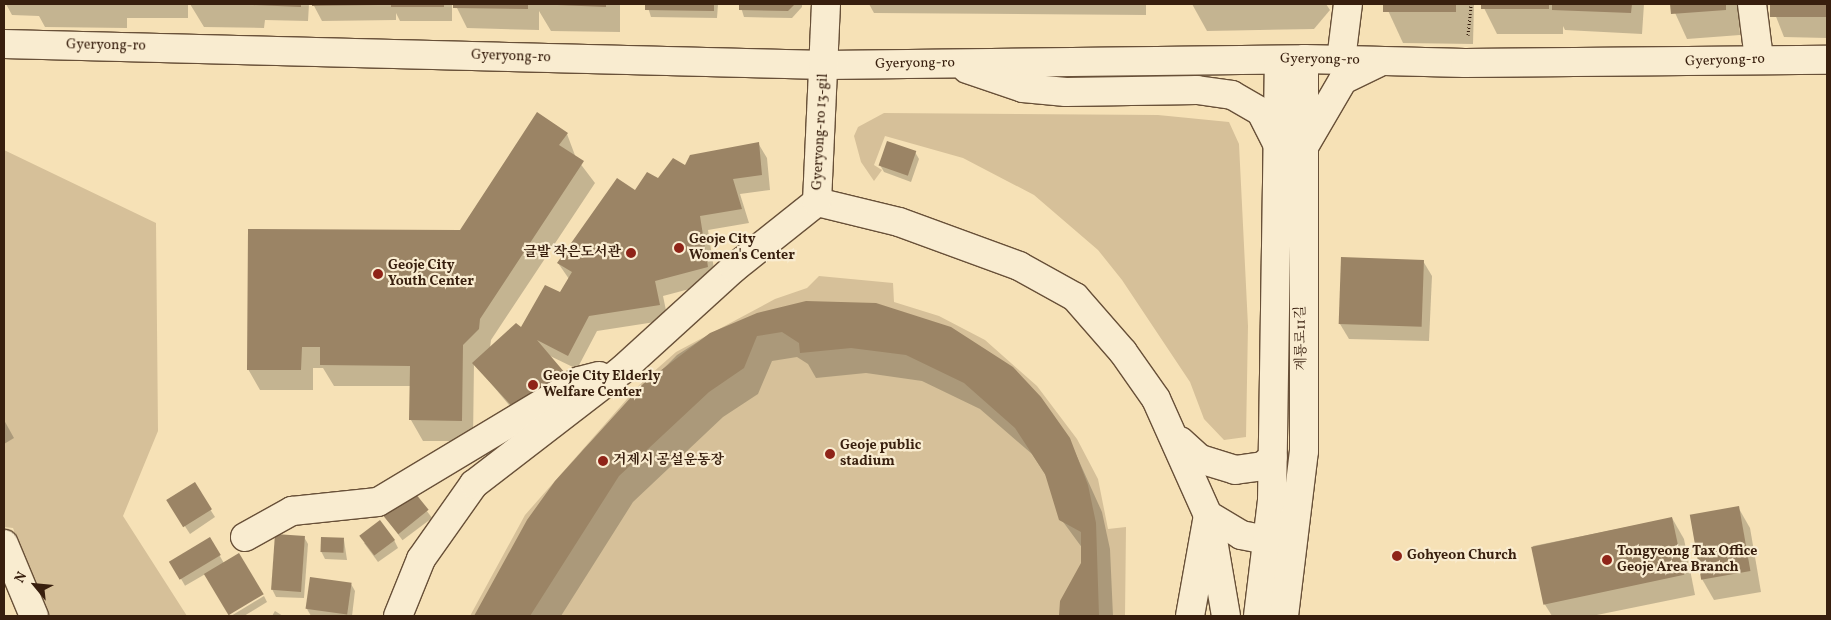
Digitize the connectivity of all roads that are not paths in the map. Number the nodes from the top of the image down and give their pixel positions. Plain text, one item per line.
1 (826, 4) edge
2 (1348, 4) edge
3 (1752, 4) edge
4 (4, 44) edge
5 (1292, 60) junction
6 (1341, 60) junction
7 (1759, 60) junction
8 (1827, 60) edge
9 (1385, 61) junction
10 (954, 64) junction
11 (825, 65) junction
12 (1290, 148) junction
13 (816, 202) junction
14 (622, 370) junction
15 (1175, 436) junction
16 (1273, 457) junction
17 (1208, 515) junction
18 (245, 537) dead end
19 (1268, 540) junction
20 (4, 544) edge
21 (34, 616) edge
22 (398, 616) edge
23 (1190, 616) edge
24 (1226, 616) edge
25 (1258, 616) edge
26 (1284, 616) edge

1 - 11 street, Gyeryong-ro 13-gil
2 - 6 street
3 - 7 street
4 - 11 street, Gyeryong-ro
5 - 6 street, Gyeryong-ro
5 - 10 street, Gyeryong-ro
5 - 12 street, 계룡로11길
6 - 9 street, Gyeryong-ro
7 - 8 street, Gyeryong-ro
7 - 9 street, Gyeryong-ro
9 - 12 street
10 - 11 street, Gyeryong-ro
10 - 12 street
11 - 13 street, Gyeryong-ro 13-gil
12 - 16 street, 계룡로11길
12 - 26 street, 계룡로11길
13 - 14 street, Gyeryong-ro 13-gil
13 - 15 street
14 - 18 street
14 - 22 street, Gyeryong-ro 13-gil
15 - 16 street
15 - 17 street
16 - 19 street, 계룡로11길
17 - 19 street
17 - 23 street
17 - 24 street
19 - 25 street, 계룡로11길
20 - 21 street

